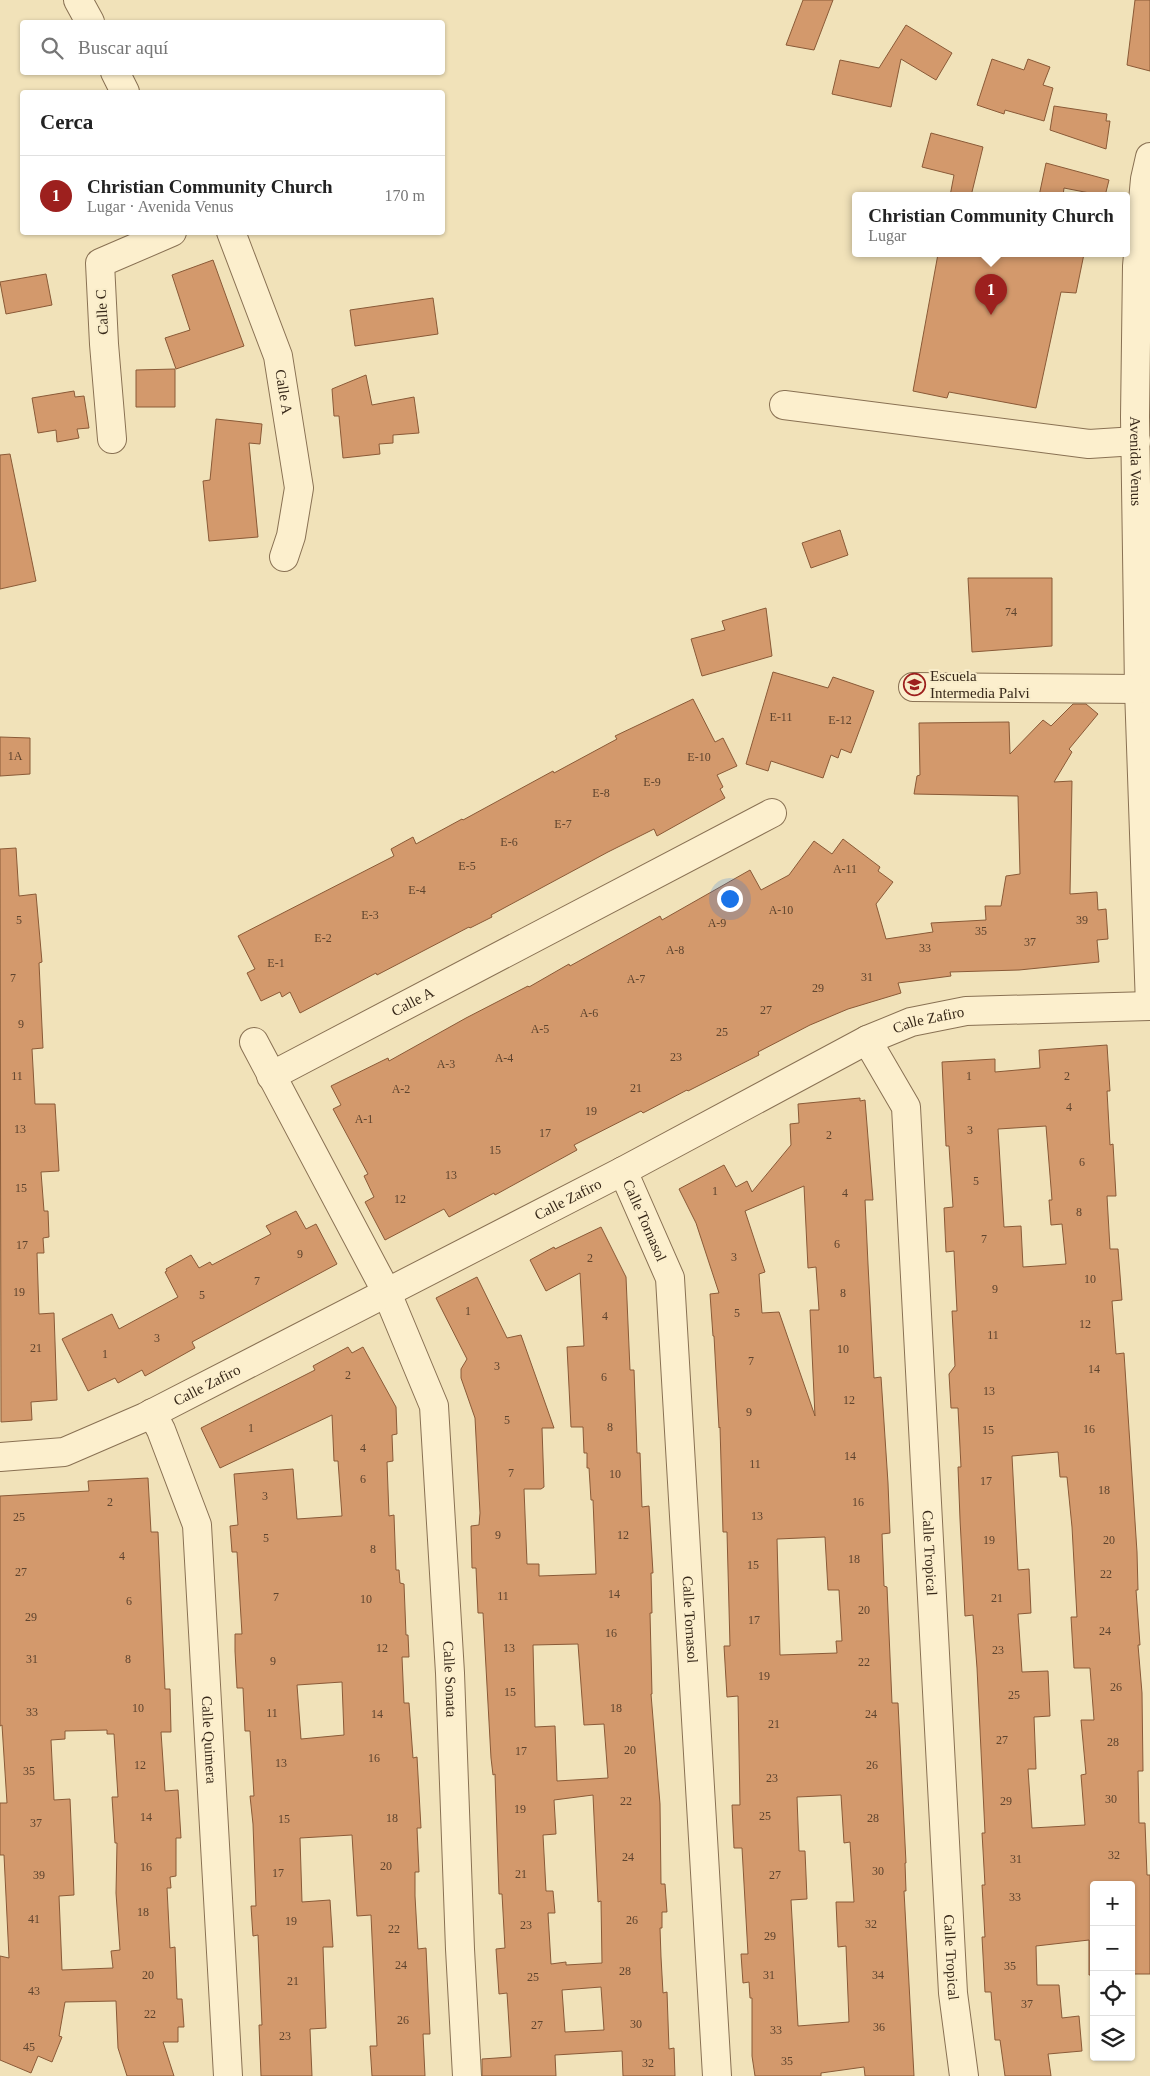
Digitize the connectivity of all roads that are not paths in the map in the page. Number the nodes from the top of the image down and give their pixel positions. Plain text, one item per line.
1 (78, 0) edge
2 (89, 20) edge
3 (116, 75) edge
4 (124, 90) edge
5 (1150, 157) edge
6 (165, 235) edge
7 (232, 235) edge
8 (784, 405) dead end
9 (1140, 425) edge
10 (112, 439) dead end
11 (1144, 536) edge
12 (284, 557) dead end
13 (913, 687) dead end
14 (1139, 689) junction
15 (772, 813) dead end
16 (1150, 1006) edge
17 (867, 1040) junction
18 (254, 1042) dead end
19 (271, 1076) junction
20 (622, 1171) junction
21 (387, 1292) junction
22 (152, 1413) junction
23 (0, 1457) edge
24 (228, 2076) edge
25 (468, 2076) edge
26 (717, 2076) edge
27 (964, 2076) edge

1 - 2 street
3 - 4 street
5 - 9 street, Avenida Venus
6 - 10 street, Calle C
7 - 12 street, Calle A
8 - 9 street
9 - 11 street, Avenida Venus
11 - 14 street, Avenida Venus
13 - 14 street
14 - 16 street, Avenida Venus
15 - 19 street, Calle A
16 - 17 street, Calle Zafiro
17 - 20 street, Calle Zafiro
17 - 27 street, Calle Tropical
18 - 19 street
19 - 21 street
20 - 21 street, Calle Zafiro
20 - 26 street, Calle Tornasol
21 - 22 street, Calle Zafiro
21 - 25 street, Calle Sonata
22 - 23 street, Calle Zafiro
22 - 24 street, Calle Quimera

